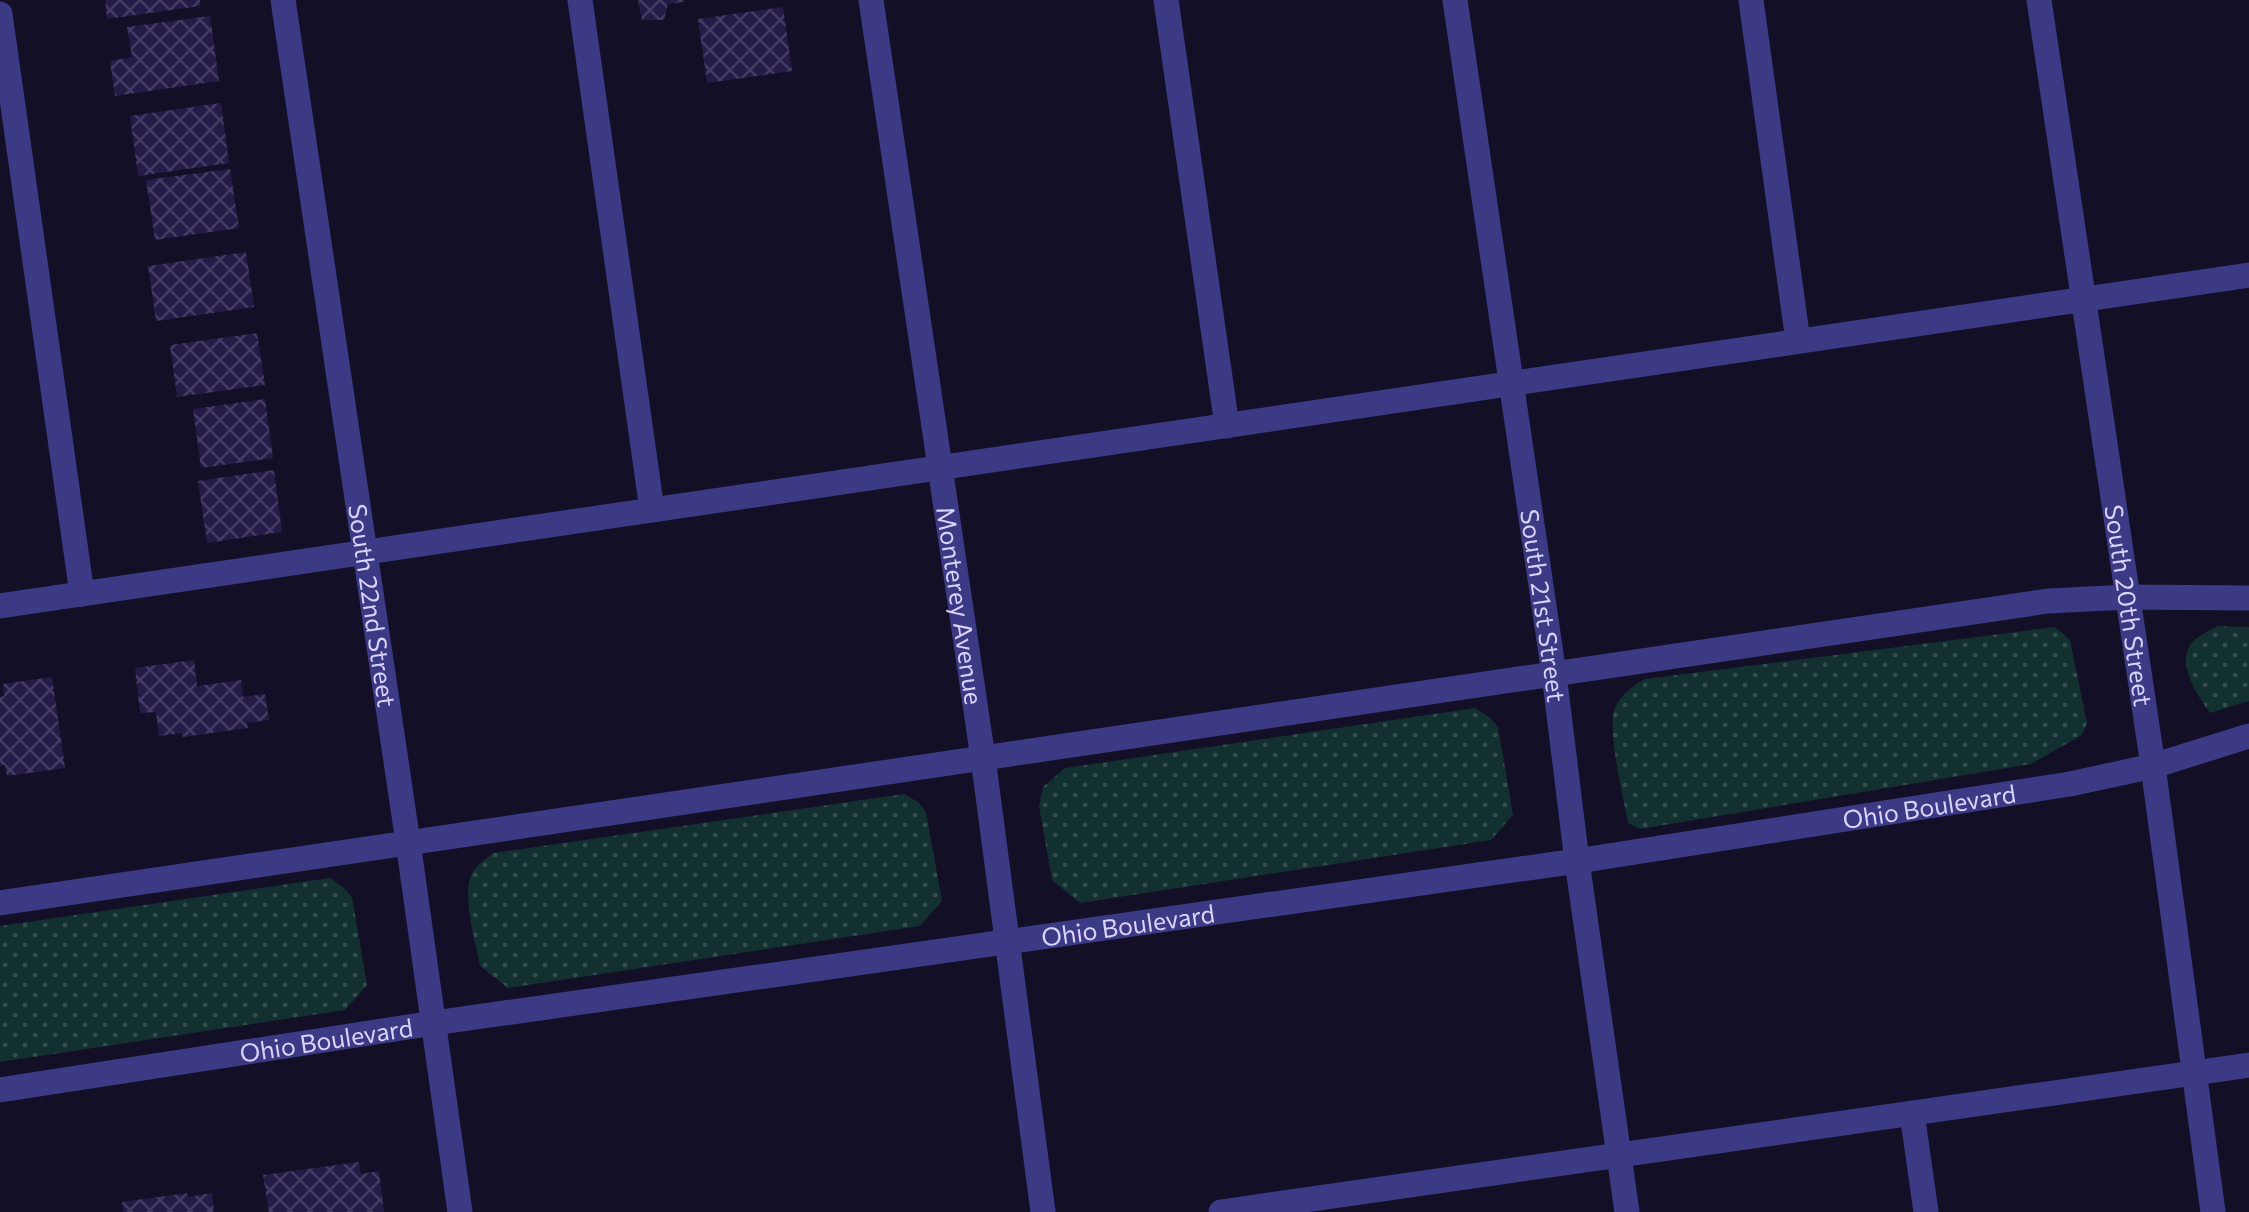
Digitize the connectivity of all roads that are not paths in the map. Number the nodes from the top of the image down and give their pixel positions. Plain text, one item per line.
1 (283, 0) edge
2 (580, 0) edge
3 (871, 0) edge
4 (1166, 0) edge
5 (1455, 0) edge
6 (1751, 0) edge
7 (2040, 0) edge
8 (0, 14) edge
9 (2249, 276) edge
10 (2083, 300) junction
11 (1798, 342) junction
12 (1512, 384) junction
13 (1227, 426) junction
14 (940, 468) junction
15 (652, 510) junction
16 (365, 552) junction
17 (82, 594) junction
18 (2128, 597) junction
19 (2249, 598) edge
20 (0, 606) edge
21 (1554, 674) junction
22 (2249, 736) edge
23 (983, 758) junction
24 (2153, 766) junction
25 (408, 842) junction
26 (1577, 861) junction
27 (0, 902) edge
28 (1006, 942) junction
29 (434, 1023) junction
30 (2249, 1065) edge
31 (2194, 1073) junction
32 (0, 1090) edge
33 (1912, 1114) junction
34 (1619, 1155) junction
35 (1340, 1204) edge
36 (460, 1212) edge
37 (1043, 1212) edge
38 (1221, 1212) edge
39 (1626, 1212) edge
40 (1926, 1212) edge
41 (2213, 1212) edge

1 - 16 street, South 22nd Street
2 - 15 street
3 - 14 street, Monterey Avenue
4 - 13 street
5 - 12 street, South 21st Street
6 - 11 street
7 - 10 street, South 20th Street
8 - 17 street
9 - 10 street
10 - 11 street
10 - 18 street, South 20th Street
11 - 12 street
12 - 13 street
12 - 21 street, South 21st Street
13 - 14 street
14 - 15 street
14 - 23 street, Monterey Avenue
15 - 16 street
16 - 17 street
16 - 25 street, South 22nd Street
17 - 20 street
18 - 19 street
18 - 21 street
18 - 24 street, South 20th Street
21 - 23 street
21 - 26 street, South 21st Street
22 - 24 street, Ohio Boulevard
23 - 25 street
23 - 28 street, Monterey Avenue
24 - 26 street, Ohio Boulevard
24 - 31 street, South 20th Street
25 - 27 street
25 - 29 street, South 22nd Street
26 - 28 street, Ohio Boulevard
26 - 34 street, South 21st Street
28 - 29 street, Ohio Boulevard
28 - 37 street, Monterey Avenue
29 - 32 street, Ohio Boulevard
29 - 36 street, South 22nd Street
30 - 31 street
31 - 33 street
31 - 41 street, South 20th Street
33 - 34 street
33 - 40 street
34 - 35 street
34 - 39 street, South 21st Street
35 - 38 street

